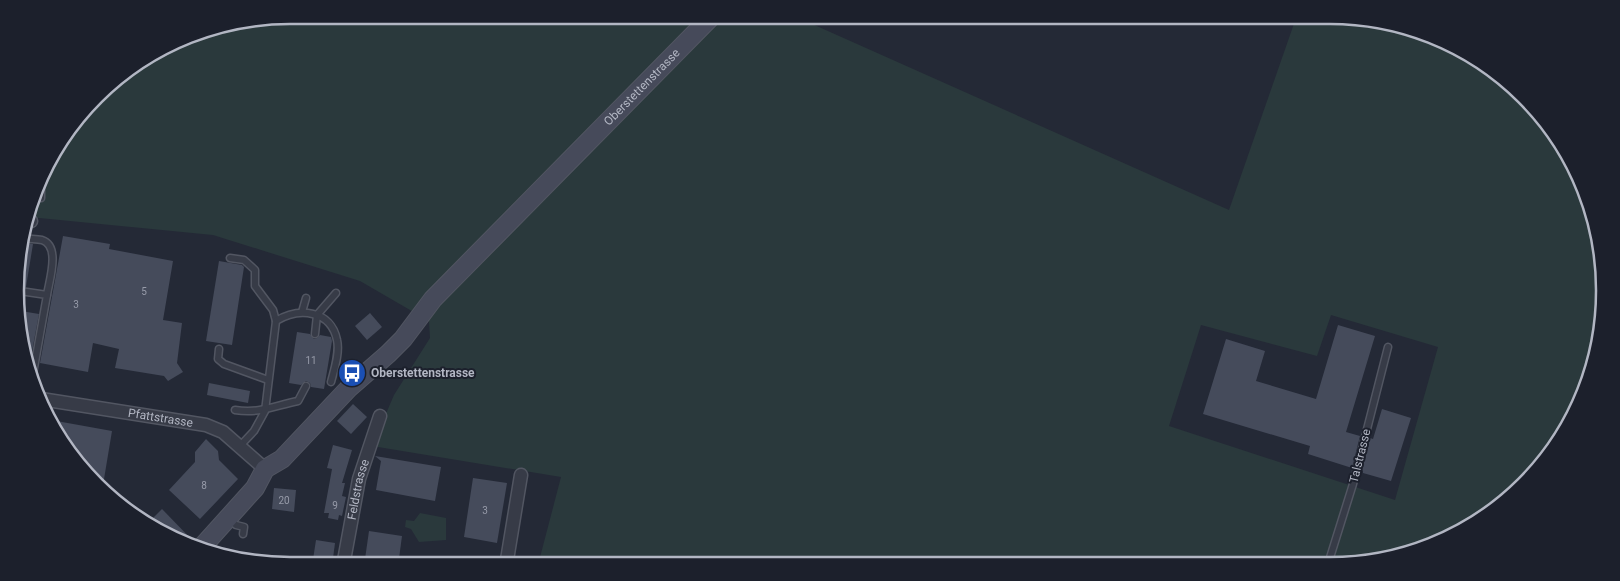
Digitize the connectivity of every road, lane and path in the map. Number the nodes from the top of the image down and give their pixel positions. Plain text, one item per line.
1 (704, 24) edge
2 (29, 239) edge
3 (230, 258) dead end
4 (24, 292) edge
5 (336, 293) dead end
6 (47, 295) junction
7 (306, 298) dead end
8 (302, 312) junction
9 (318, 315) junction
10 (276, 321) junction
11 (314, 334) dead end
12 (1388, 347) dead end
13 (219, 349) dead end
14 (35, 365) edge
15 (268, 380) junction
16 (331, 382) dead end
17 (306, 386) dead end
18 (47, 400) edge
19 (235, 410) dead end
20 (265, 411) junction
21 (380, 416) dead end
22 (239, 446) junction
23 (265, 469) junction
24 (521, 475) dead end
25 (228, 518) junction
26 (243, 534) dead end
27 (205, 543) edge
28 (345, 557) edge
29 (507, 557) edge
30 (1330, 557) edge

1 - 23 street, Oberstettenstrasse
2 - 6 lane
3 - 10 lane
4 - 6 lane
5 - 9 lane
6 - 14 lane
7 - 8 lane
8 - 9 lane
8 - 10 lane
9 - 11 lane
9 - 16 lane
10 - 15 lane
12 - 30 lane, Talstrasse
13 - 15 lane
15 - 20 lane
17 - 20 lane
18 - 22 street, Pfattstrasse
19 - 20 lane
20 - 22 lane
21 - 28 street, Feldstrasse
22 - 23 street, Pfattstrasse
23 - 25 street, Oberstettenstrasse
24 - 29 street
25 - 26 lane
25 - 27 street, Oberstettenstrasse

